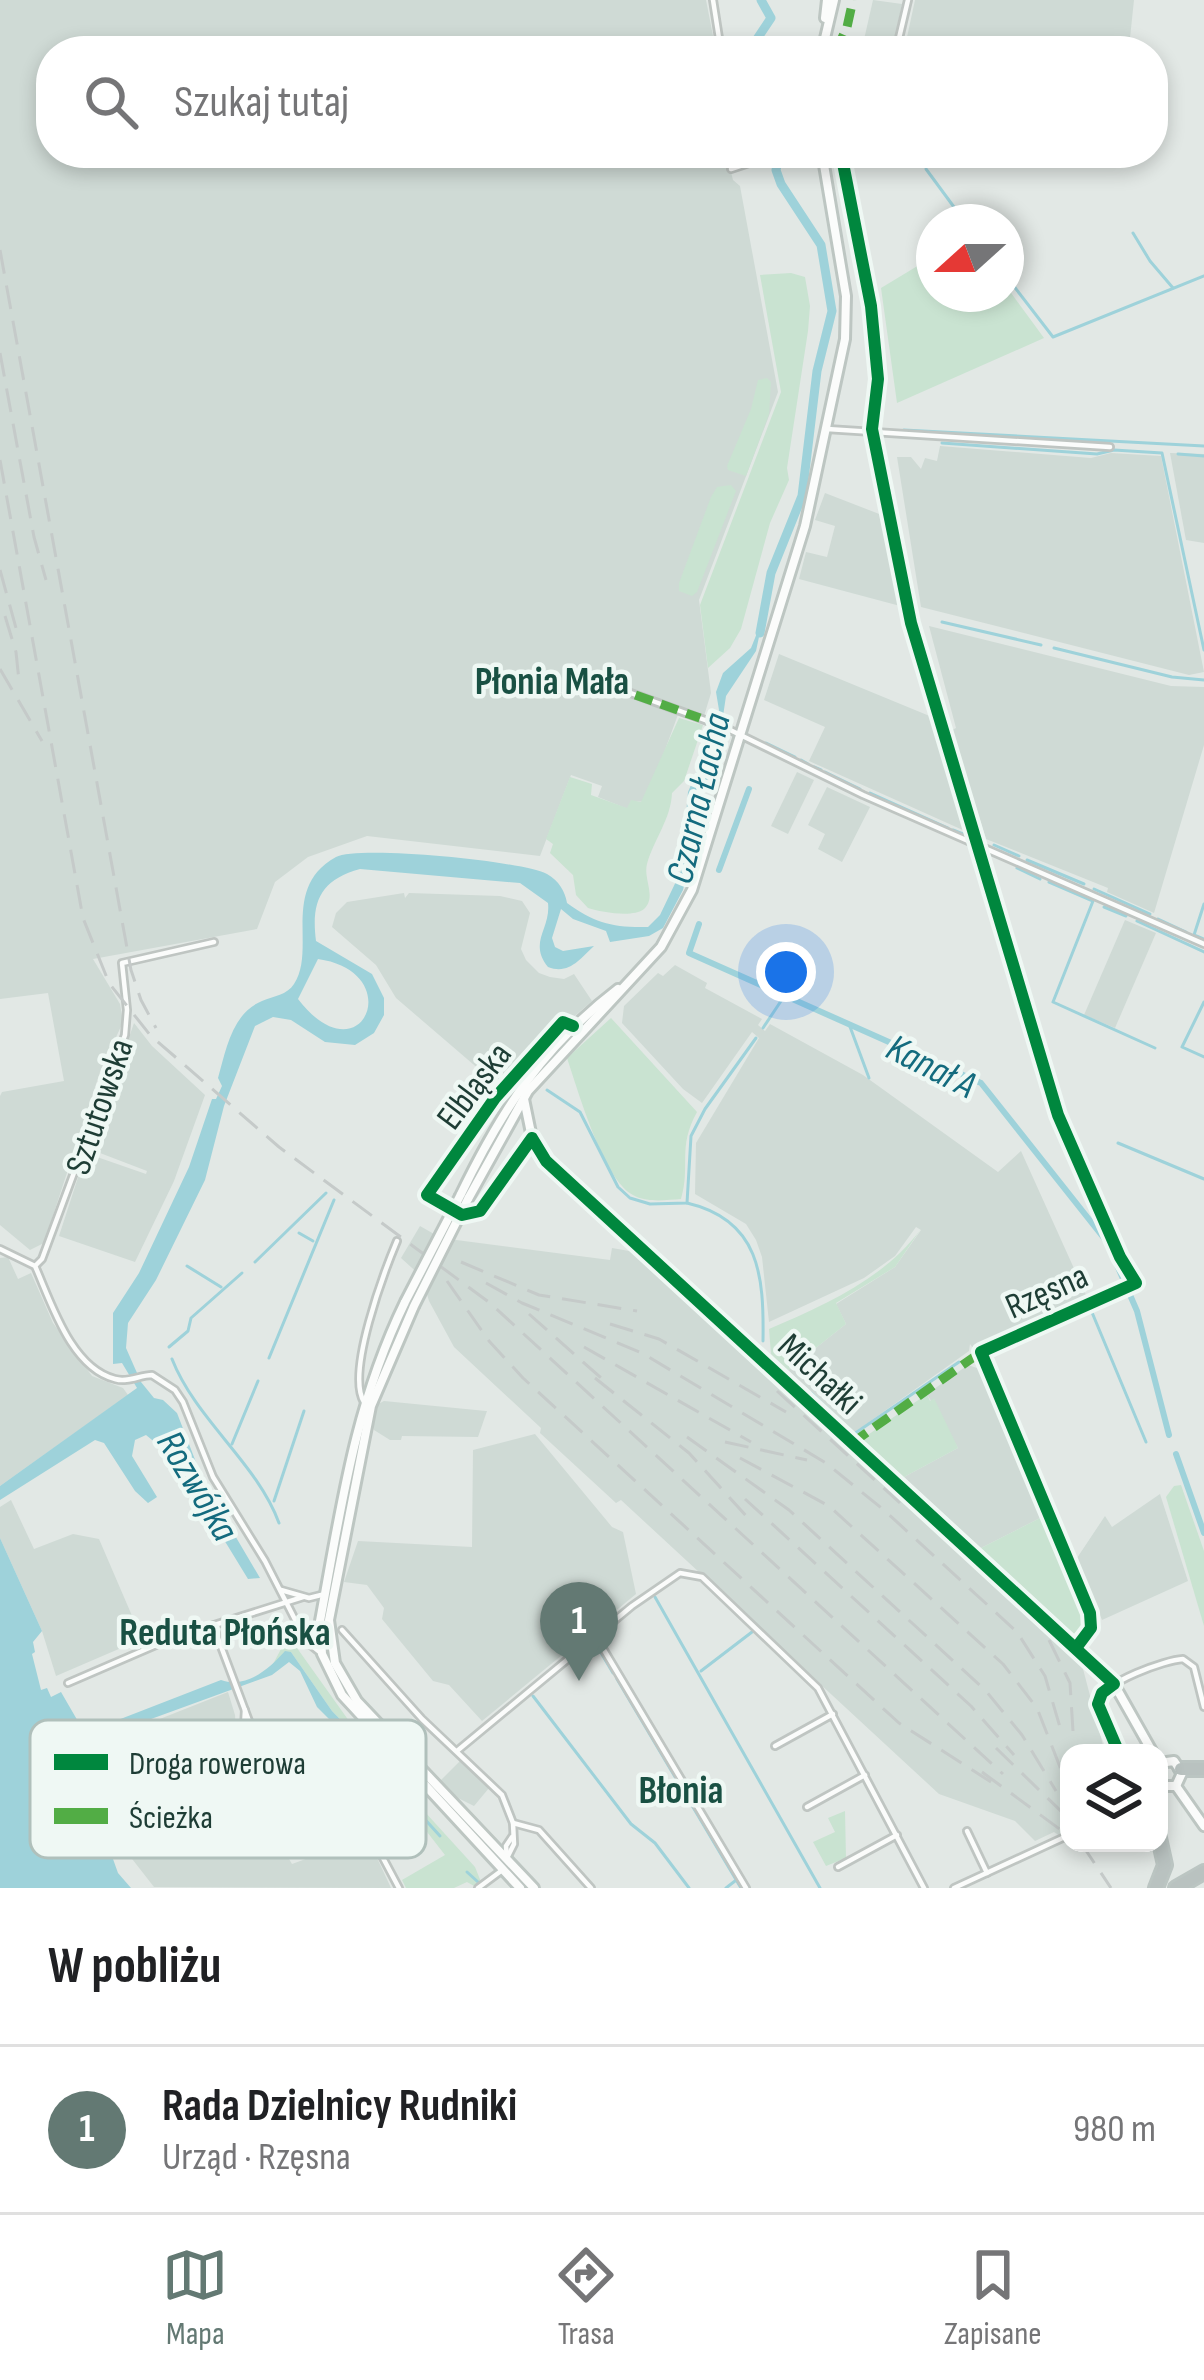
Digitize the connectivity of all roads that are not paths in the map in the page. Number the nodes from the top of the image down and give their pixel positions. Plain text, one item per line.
1 (713, 0) edge
2 (831, 0) edge
3 (908, 0) edge
4 (719, 36) edge
5 (824, 36) edge
6 (900, 36) edge
7 (734, 168) edge
8 (824, 168) edge
9 (731, 169) dead end
10 (828, 427) junction
11 (1110, 447) dead end
12 (617, 688) dead end
13 (740, 735) junction
14 (214, 942) dead end
15 (1204, 944) edge
16 (634, 977) junction
17 (568, 1024) junction
18 (500, 1092) junction
19 (524, 1097) junction
20 (511, 1100) junction
21 (513, 1113) junction
22 (528, 1116) junction
23 (532, 1138) junction
24 (464, 1197) junction
25 (398, 1241) dead end
26 (0, 1250) edge
27 (35, 1266) junction
28 (981, 1352) dead end
29 (367, 1404) junction
30 (281, 1590) junction
31 (326, 1594) junction
32 (303, 1597) junction
33 (288, 1604) junction
34 (296, 1618) junction
35 (213, 1625) junction
36 (342, 1630) dead end
37 (324, 1632) junction
38 (595, 1635) junction
39 (1076, 1648) junction
40 (322, 1654) junction
41 (68, 1683) dead end
42 (1114, 1684) junction
43 (1204, 1707) edge
44 (245, 1710) junction
45 (833, 1714) junction
46 (244, 1720) edge
47 (249, 1720) edge
48 (366, 1720) edge
49 (376, 1720) edge
50 (426, 1720) edge
51 (426, 1720) edge
52 (1115, 1744) edge
53 (1148, 1744) edge
54 (775, 1746) dead end
55 (457, 1751) junction
56 (1168, 1760) edge
57 (1204, 1768) edge
58 (1181, 1769) junction
59 (426, 1774) edge
60 (866, 1775) junction
61 (426, 1783) edge
62 (1168, 1786) edge
63 (1176, 1786) junction
64 (807, 1807) dead end
65 (513, 1823) junction
66 (1204, 1826) edge
67 (967, 1831) dead end
68 (514, 1834) junction
69 (897, 1835) junction
70 (1060, 1839) edge
71 (492, 1844) junction
72 (506, 1846) junction
73 (1162, 1852) edge
74 (383, 1858) edge
75 (504, 1864) junction
76 (838, 1867) dead end
77 (1204, 1872) edge
78 (987, 1873) junction
79 (1204, 1882) edge
80 (399, 1888) edge
81 (478, 1888) edge
82 (520, 1888) edge
83 (534, 1888) edge
84 (591, 1888) edge
85 (746, 1888) edge
86 (924, 1888) edge
87 (954, 1888) edge
88 (1156, 1888) edge
89 (1176, 1888) edge
90 (1193, 1888) edge

1 - 4 street
2 - 5 main road
3 - 6 street
7 - 9 street
8 - 10 main road, Elbląska
10 - 11 street
10 - 13 main road, Elbląska
12 - 13 street
13 - 15 street
13 - 16 main road, Elbląska
14 - 27 street, Sztutowska
16 - 17 main road, Elbląska
16 - 19 main road, Elbląska
17 - 18 main road, Elbląska
17 - 20 main road, Elbląska
18 - 20 main road
18 - 23 main road, Elbląska
19 - 21 main road, Elbląska
19 - 22 main road
20 - 24 main road, Elbląska
21 - 22 main road
21 - 24 main road, Elbląska
22 - 23 main road
23 - 39 main road, Michałki
24 - 29 main road, Elbląska, bridge
25 - 29 street, Elbląska
26 - 27 street
27 - 30 street
28 - 39 street
29 - 31 main road, Elbląska
29 - 37 main road, Elbląska
30 - 32 street
30 - 33 street
31 - 32 street
31 - 37 main road, Elbląska
32 - 33 street
33 - 34 street
33 - 35 street
34 - 37 street
34 - 40 street
35 - 41 street
35 - 44 street
36 - 51 street
37 - 40 main road, Elbląska
37 - 49 main road, Elbląska
38 - 45 street
38 - 55 street
38 - 85 street
39 - 42 main road, Michałki
40 - 48 main road, Elbląska
42 - 43 street
42 - 52 street
42 - 53 main road, Michałki
44 - 46 street
44 - 47 street
45 - 54 street
45 - 60 street
50 - 55 street
55 - 65 street
56 - 58 main road
57 - 58 highway
58 - 63 main road
59 - 71 main road, Elbląska
60 - 64 street
60 - 69 street
61 - 75 main road, Elbląska
62 - 63 main road
63 - 66 main road
65 - 68 street
65 - 84 street
67 - 78 street
68 - 72 street
68 - 75 street
69 - 76 street
69 - 86 street
70 - 78 street
71 - 72 street
71 - 75 main road, Elbląska
72 - 75 street
73 - 88 highway
74 - 80 street
75 - 81 street
75 - 82 main road, Elbląska
75 - 83 main road, Elbląska
77 - 89 highway
78 - 87 street
79 - 90 highway

